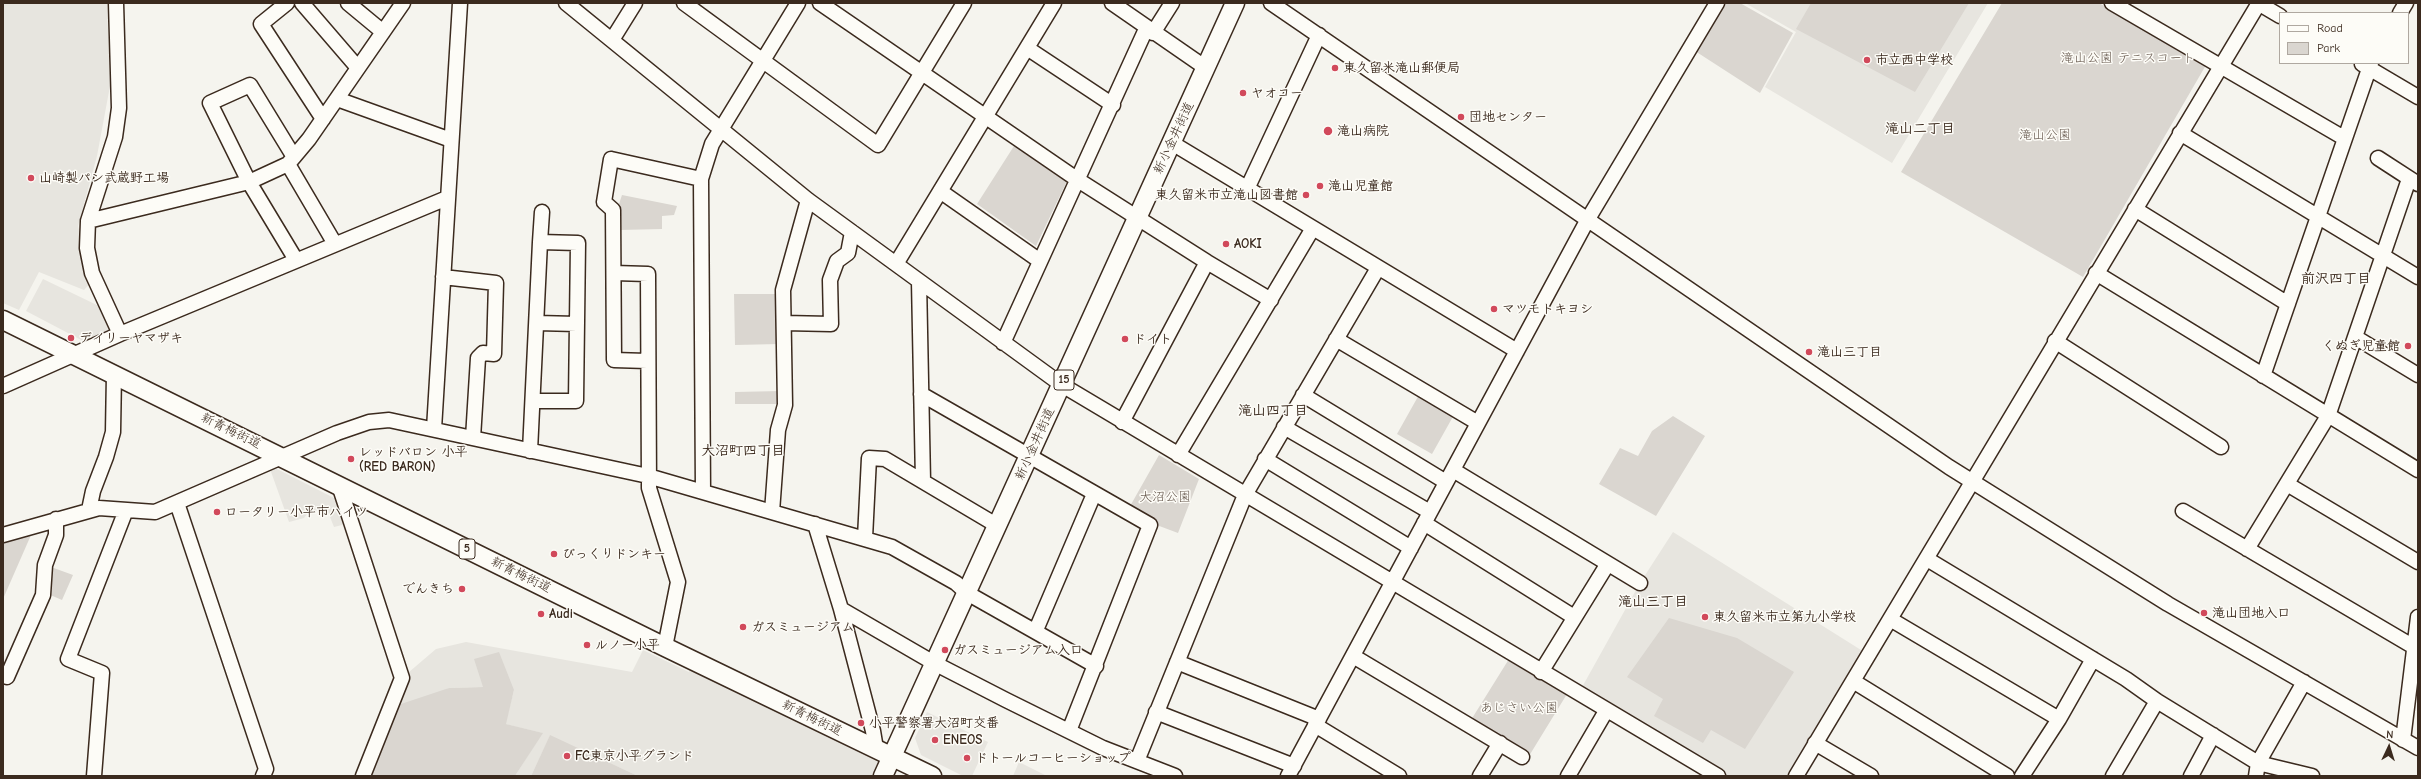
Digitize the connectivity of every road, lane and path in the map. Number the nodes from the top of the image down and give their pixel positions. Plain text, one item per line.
1 (116, 3) edge
2 (288, 3) edge
3 (302, 3) edge
4 (348, 3) edge
5 (403, 3) edge
6 (460, 3) edge
7 (566, 3) edge
8 (635, 3) edge
9 (684, 3) edge
10 (798, 3) edge
11 (820, 3) edge
12 (963, 3) edge
13 (1054, 3) edge
14 (1112, 3) edge
15 (1172, 3) edge
16 (1235, 3) edge
17 (1271, 3) edge
18 (1717, 3) edge
19 (2112, 3) edge
20 (2259, 3) edge
21 (2279, 15) edge
22 (1150, 31) junction
23 (383, 32) junction
24 (1319, 35) junction
25 (612, 40) junction
26 (1027, 48) junction
27 (764, 60) junction
28 (2367, 65) edge
29 (2221, 66) junction
30 (358, 68) junction
31 (1206, 68) junction
32 (922, 73) junction
33 (2418, 98) edge
34 (337, 99) junction
35 (1113, 105) junction
36 (985, 116) junction
37 (323, 119) junction
38 (720, 131) junction
39 (2180, 134) junction
40 (2344, 138) junction
41 (451, 140) junction
42 (1172, 143) junction
43 (2378, 158) dead end
44 (291, 161) junction
45 (701, 179) junction
46 (1078, 180) junction
47 (249, 182) junction
48 (2414, 182) edge
49 (1247, 189) junction
50 (940, 191) junction
51 (447, 198) junction
52 (808, 200) junction
53 (2135, 209) junction
54 (542, 212) dead end
55 (2317, 216) junction
56 (1137, 219) junction
57 (1588, 220) junction
58 (88, 221) junction
59 (1313, 228) junction
60 (852, 232) junction
61 (540, 242) junction
62 (335, 244) junction
63 (2383, 256) junction
64 (296, 260) junction
65 (1040, 261) junction
66 (1207, 262) junction
67 (896, 264) junction
68 (1378, 268) junction
69 (614, 273) junction
70 (2096, 273) junction
71 (443, 277) junction
72 (2418, 277) edge
73 (919, 281) junction
74 (1271, 300) junction
75 (2288, 304) junction
76 (3, 320) edge
77 (537, 323) junction
78 (784, 323) junction
79 (577, 324) junction
80 (120, 334) junction
81 (2355, 337) junction
82 (1336, 339) junction
83 (2055, 341) junction
84 (1003, 343) junction
85 (1517, 351) junction
86 (74, 355) junction
87 (647, 361) junction
88 (114, 374) junction
89 (2263, 376) junction
90 (2418, 376) edge
91 (1062, 385) junction
92 (3, 386) edge
93 (921, 394) junction
94 (1303, 395) junction
95 (533, 401) junction
96 (2328, 416) junction
97 (1122, 422) junction
98 (1478, 423) junction
99 (1284, 427) junction
100 (434, 429) junction
101 (473, 438) junction
102 (2221, 447) dead end
103 (530, 451) junction
104 (1030, 455) junction
105 (1178, 456) junction
106 (284, 457) junction
107 (1265, 459) junction
108 (1453, 470) junction
109 (2418, 470) edge
110 (648, 476) junction
111 (923, 482) junction
112 (1446, 482) junction
113 (1971, 482) junction
114 (2287, 484) junction
115 (339, 485) junction
116 (703, 492) junction
117 (1094, 494) junction
118 (1245, 495) junction
119 (177, 503) junction
120 (89, 510) junction
121 (126, 510) junction
122 (2183, 511) dead end
123 (772, 512) junction
124 (1427, 518) junction
125 (56, 519) junction
126 (815, 524) junction
127 (998, 526) junction
128 (3, 535) edge
129 (865, 538) junction
130 (1411, 548) junction
131 (2247, 549) junction
132 (1927, 559) junction
133 (2418, 562) edge
134 (1607, 565) junction
135 (1392, 583) junction
136 (1640, 583) dead end
137 (967, 593) junction
138 (841, 609) junction
139 (1574, 617) junction
140 (2418, 617) edge
141 (1890, 619) junction
142 (1036, 630) junction
143 (665, 647) junction
144 (2414, 647) junction
145 (1353, 656) junction
146 (2093, 659) junction
147 (1177, 662) junction
148 (934, 663) junction
149 (1096, 666) junction
150 (1541, 672) junction
151 (3, 675) edge
152 (1853, 681) junction
153 (2304, 682) junction
154 (2157, 701) junction
155 (1606, 711) junction
156 (1156, 712) junction
157 (2059, 719) junction
158 (1317, 722) junction
159 (1069, 731) junction
160 (2214, 735) junction
161 (2403, 740) junction
162 (1500, 743) junction
163 (1816, 743) junction
164 (2418, 748) edge
165 (883, 753) junction
166 (1522, 757) dead end
167 (1137, 761) junction
168 (2257, 769) edge
169 (1291, 771) edge
170 (94, 776) edge
171 (263, 776) edge
172 (363, 776) edge
173 (883, 776) edge
174 (932, 776) edge
175 (1175, 776) edge
176 (1400, 776) edge
177 (1480, 776) edge
178 (1568, 776) edge
179 (1718, 776) edge
180 (1796, 776) edge
181 (1871, 776) edge
182 (2007, 776) edge
183 (2022, 776) edge
184 (2113, 776) edge
185 (2191, 776) edge
186 (2312, 776) edge

1 - 58 street
2 - 37 street
3 - 30 street
4 - 23 street
5 - 23 street
6 - 41 street
7 - 25 street
8 - 25 street
9 - 27 street
10 - 27 street
11 - 32 street
12 - 32 street
13 - 26 street
14 - 22 street
15 - 22 street
16 - 31 main road, 新小金井街道 / 15
17 - 24 street
18 - 57 street
19 - 29 street
20 - 21 street
20 - 29 street
22 - 31 street
22 - 35 street
23 - 30 street
24 - 49 street
24 - 57 street
25 - 38 street
26 - 35 street
26 - 36 street
27 - 32 street
27 - 38 street
28 - 33 street
28 - 40 street
29 - 39 street
29 - 40 street
30 - 34 street
31 - 42 main road, 新小金井街道 / 15
32 - 36 street
34 - 37 street
34 - 41 street
35 - 46 street
36 - 46 street
36 - 50 street
37 - 44 street
38 - 45 street
38 - 52 street
39 - 53 street
39 - 55 street
40 - 55 street
41 - 51 street
42 - 49 street
42 - 56 main road, 新小金井街道 / 15
43 - 48 street
44 - 47 street
44 - 47 street
44 - 62 street
45 - 69 street
45 - 116 street
46 - 56 street
46 - 65 street
47 - 58 street
47 - 64 street
48 - 63 street
49 - 59 street
50 - 65 street
50 - 67 street
51 - 62 street
51 - 71 street
52 - 60 street
52 - 78 street
53 - 70 street
53 - 75 street
54 - 61 street
55 - 63 street
55 - 75 street
56 - 66 street
56 - 91 main road, 新小金井街道 / 15
57 - 85 street
57 - 113 street
58 - 80 street
59 - 68 street
59 - 74 street
60 - 67 street
60 - 78 street
61 - 77 street
61 - 79 street
62 - 64 street
63 - 72 street
63 - 81 street
64 - 80 street
65 - 84 street
66 - 74 street
66 - 97 street
67 - 73 street
68 - 82 street
68 - 85 street
69 - 87 street
69 - 87 street
70 - 83 street
70 - 89 street
71 - 100 street
71 - 101 street
73 - 84 street
73 - 93 street
74 - 105 street
75 - 89 street
76 - 86 main road, 新青梅街道 / 5
77 - 79 street
77 - 95 street
78 - 123 street
79 - 95 street
80 - 86 street
81 - 90 street
81 - 96 street
82 - 94 street
82 - 98 street
83 - 102 street
83 - 113 street
84 - 91 street
85 - 98 street
86 - 88 main road, 新青梅街道 / 5
86 - 92 street
87 - 110 street
88 - 106 main road, 新青梅街道 / 5
88 - 120 street
89 - 96 street
91 - 97 street
91 - 104 main road, 新小金井街道 / 15
93 - 104 street
93 - 111 street
94 - 99 street
94 - 112 street
95 - 103 street
96 - 109 street
96 - 114 street
97 - 105 street
98 - 108 street
99 - 107 street
99 - 124 street
100 - 101 street
100 - 106 street
101 - 103 street
103 - 110 street
104 - 117 street
104 - 127 main road, 新小金井街道 / 15
105 - 118 street
106 - 115 main road, 新青梅街道 / 5
106 - 119 street
107 - 118 street
107 - 130 street
108 - 112 street
108 - 134 street
110 - 116 street
110 - 143 street
111 - 127 street
111 - 129 street
112 - 124 street
113 - 132 street
113 - 153 street
114 - 131 street
114 - 133 street
115 - 143 main road, 新青梅街道 / 5
115 - 172 street
116 - 123 street
117 - 142 street
117 - 149 street
118 - 135 street
118 - 147 street
119 - 121 street
119 - 171 street
120 - 121 street
120 - 125 street
121 - 170 street
122 - 131 street
123 - 126 street
124 - 130 street
124 - 139 street
125 - 128 street
125 - 151 street
126 - 129 street
126 - 138 street
127 - 137 main road, 新小金井街道 / 15
129 - 137 street
130 - 135 street
131 - 144 street
132 - 141 street
132 - 146 street
134 - 136 street
134 - 139 street
135 - 145 street
135 - 150 street
137 - 142 street
137 - 148 main road, 新小金井街道 / 15
138 - 148 street
138 - 165 street
139 - 150 street
140 - 144 street
141 - 152 street
141 - 157 street
142 - 149 street
143 - 165 main road, 新青梅街道 / 5
144 - 161 street
145 - 158 street
145 - 162 street
146 - 154 street
146 - 157 street
147 - 156 street
147 - 158 street
148 - 159 street
148 - 165 main road, 新小金井街道 / 15
149 - 159 street
150 - 155 street
152 - 163 street
152 - 182 street
153 - 161 street
153 - 168 street
154 - 160 street
154 - 184 street
155 - 178 street
155 - 179 street
156 - 167 street
156 - 169 street
157 - 183 street
158 - 169 street
158 - 176 street
159 - 167 street
160 - 168 street
160 - 185 street
161 - 164 street
162 - 166 street
162 - 177 street
163 - 180 street
163 - 181 street
165 - 173 main road, 新小金井街道
165 - 174 main road, 新青梅街道 / 5
167 - 175 street
168 - 186 street

